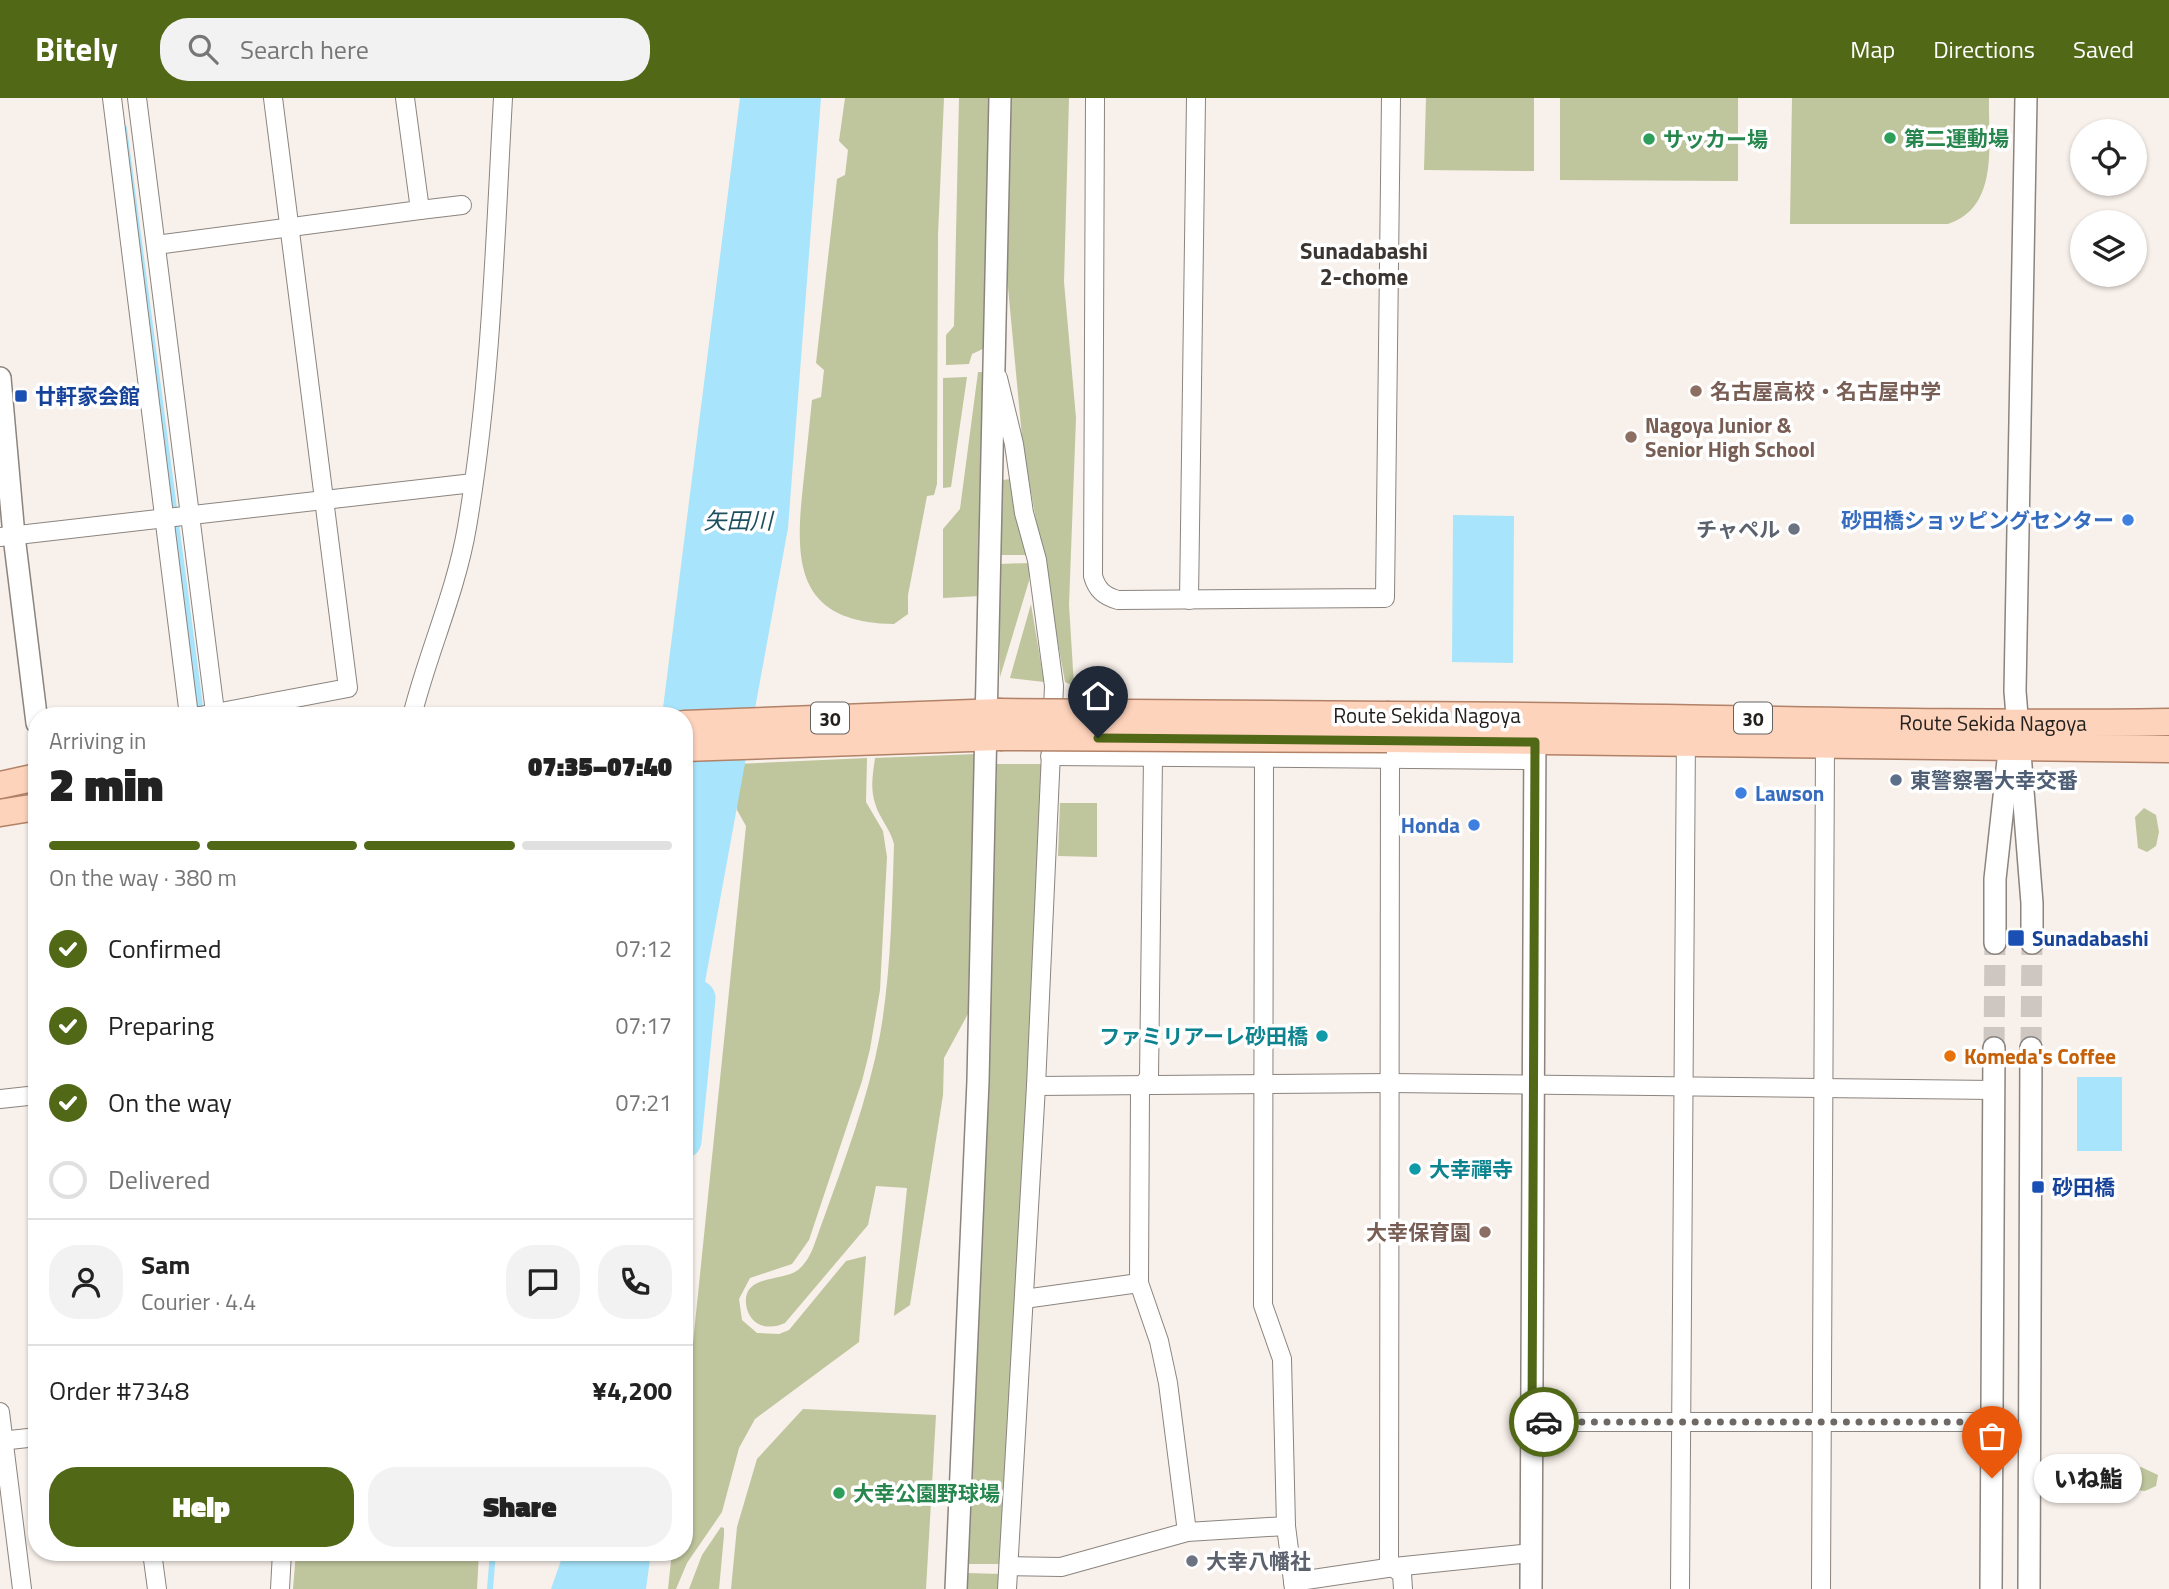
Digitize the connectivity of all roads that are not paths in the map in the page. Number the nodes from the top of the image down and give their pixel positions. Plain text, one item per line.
1 (112, 98) edge
2 (137, 98) edge
3 (273, 98) edge
4 (405, 98) edge
5 (503, 98) edge
6 (1000, 98) edge
7 (1095, 98) edge
8 (1196, 98) edge
9 (1391, 98) edge
10 (2026, 98) edge
11 (462, 205) dead end
12 (420, 210) junction
13 (290, 229) junction
14 (156, 245) junction
15 (994, 360) junction
16 (0, 378) edge
17 (473, 483) junction
18 (325, 500) junction
19 (190, 517) junction
20 (163, 520) junction
21 (7, 536) edge
22 (1189, 600) junction
23 (34, 707) edge
24 (188, 707) edge
25 (207, 707) edge
26 (246, 707) edge
27 (415, 707) edge
28 (1535, 715) junction
29 (2169, 722) edge
30 (693, 724) edge
31 (987, 725) junction
32 (1686, 729) junction
33 (1389, 736) junction
34 (2014, 737) junction
35 (1825, 744) junction
36 (693, 747) edge
37 (2169, 749) edge
38 (1535, 751) junction
39 (1050, 756) junction
40 (1153, 757) junction
41 (1264, 757) junction
42 (28, 779) edge
43 (0, 785) edge
44 (28, 808) edge
45 (0, 813) edge
46 (1995, 943) tunnel mouth
47 (2032, 943) tunnel mouth
48 (1994, 1048) tunnel mouth
49 (2031, 1048) tunnel mouth
50 (1146, 1083) junction
51 (1265, 1083) junction
52 (1390, 1083) junction
53 (1036, 1086) junction
54 (1532, 1086) junction
55 (1823, 1086) junction
56 (1684, 1087) junction
57 (1994, 1090) junction
58 (28, 1096) edge
59 (0, 1099) edge
60 (1139, 1283) junction
61 (1024, 1299) junction
62 (0, 1412) edge
63 (1681, 1420) junction
64 (1532, 1422) junction
65 (1822, 1422) junction
66 (1992, 1422) junction
67 (28, 1438) edge
68 (2, 1441) edge
69 (1286, 1527) junction
70 (1187, 1532) junction
71 (1531, 1553) junction
72 (153, 1561) edge
73 (282, 1561) edge
74 (1009, 1566) junction
75 (1394, 1567) junction
76 (1293, 1586) edge
77 (22, 1589) edge
78 (157, 1589) edge
79 (280, 1589) edge
80 (956, 1589) edge
81 (1007, 1589) edge
82 (1404, 1589) edge
83 (1531, 1589) edge
84 (1680, 1589) edge
85 (1821, 1589) edge
86 (1991, 1589) edge
87 (2029, 1589) edge

1 - 20 street
2 - 14 street
3 - 13 street
4 - 12 street
5 - 17 street
6 - 15 street
7 - 22 street
8 - 22 street
9 - 22 street
10 - 34 street
11 - 12 street
12 - 13 street
13 - 14 street
13 - 18 street
14 - 19 street
15 - 31 street
15 - 39 street
16 - 21 street
17 - 18 street
17 - 27 street
18 - 19 street
18 - 26 street
19 - 20 street
19 - 25 street
20 - 21 street
20 - 24 street
21 - 23 street
28 - 32 main road, Route Sekida Nagoya / 30
28 - 33 main road, Route Sekida Nagoya / 30
28 - 38 street
29 - 34 main road, Route Sekida Nagoya / 30
30 - 31 main road, Route Sekida Nagoya / 30
31 - 33 main road, Route Sekida Nagoya / 30, bridge
31 - 36 main road, Route Sekida Nagoya / 30
31 - 80 street
32 - 34 main road, Route Sekida Nagoya / 30
32 - 35 main road, Route Sekida Nagoya / 30
32 - 38 main road, Route Sekida Nagoya / 30
32 - 56 street
33 - 38 main road, Route Sekida Nagoya / 30
33 - 41 street
33 - 52 street
34 - 35 main road, Route Sekida Nagoya / 30
34 - 37 main road, Route Sekida Nagoya / 30
34 - 46 street
34 - 47 street
35 - 55 street
38 - 54 street
39 - 40 street
39 - 53 street
40 - 41 street
40 - 50 street
41 - 51 street
42 - 43 main road
44 - 45 main road
48 - 57 street
49 - 87 street
50 - 51 street
50 - 53 street
50 - 60 street
51 - 52 street
51 - 69 street
52 - 54 street
52 - 75 street
53 - 61 street
54 - 56 street
54 - 64 street
55 - 56 street
55 - 57 street
55 - 65 street
56 - 63 street
57 - 66 street
58 - 59 street
60 - 61 street
60 - 70 street
61 - 74 street
62 - 68 street
63 - 64 street
63 - 65 street
63 - 84 street
64 - 71 street
65 - 66 street
65 - 85 street
66 - 86 street
67 - 68 street
68 - 77 street
69 - 70 street
69 - 76 street
70 - 74 street
71 - 75 street
71 - 83 street
72 - 78 street
73 - 79 street
74 - 81 street
75 - 76 street
75 - 82 street

